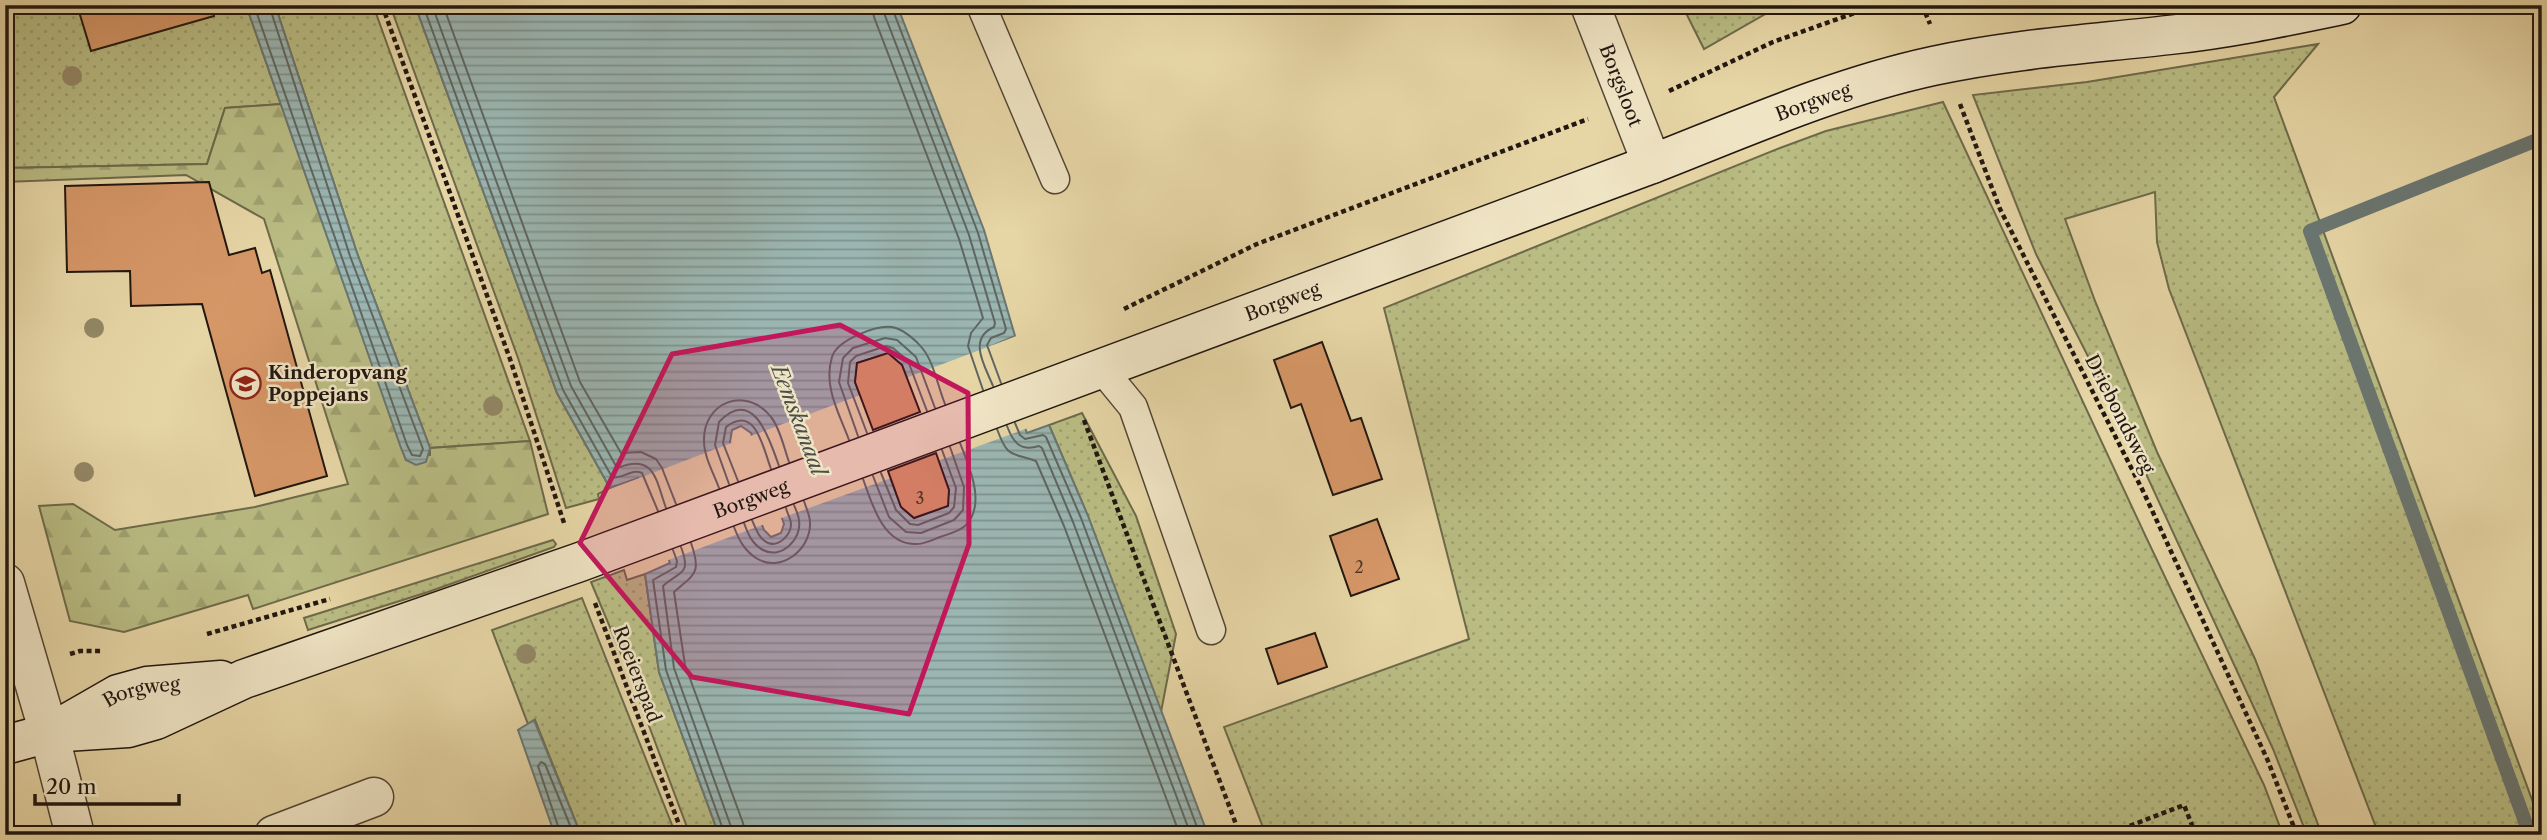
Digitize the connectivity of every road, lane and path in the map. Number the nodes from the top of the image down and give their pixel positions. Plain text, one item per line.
1 (382, 5) edge
2 (981, 5) edge
3 (1590, 5) edge
4 (1877, 5) edge
5 (1922, 5) edge
6 (2342, 5) edge
7 (1945, 64) junction
8 (1629, 104) junction
9 (1653, 164) junction
10 (1055, 179) dead end
11 (1112, 315) dead end
12 (1078, 376) junction
13 (580, 562) junction
14 (5, 583) edge
15 (1210, 630) dead end
16 (49, 733) junction
17 (5, 745) edge
18 (374, 797) dead end
19 (75, 835) edge
20 (274, 835) edge
21 (682, 835) edge
22 (1240, 835) edge
23 (2106, 835) edge
24 (2196, 835) edge
25 (2297, 835) edge

1 - 13 path, Roeierspad
2 - 10 lane
3 - 8 main road, Borgsloot
4 - 8 path
5 - 7 path, Driebondsweg
6 - 7 main road, Borgweg
7 - 9 main road, Borgweg
7 - 25 path, Driebondsweg
8 - 9 main road, Borgsloot
8 - 11 path
9 - 12 main road, Borgweg
12 - 13 main road, Borgweg
12 - 15 lane
12 - 22 path
13 - 16 main road, Borgweg
13 - 21 path, Roeierspad
14 - 16 main road
16 - 17 main road, Borgweg
16 - 19 main road
18 - 20 main road
23 - 24 path

